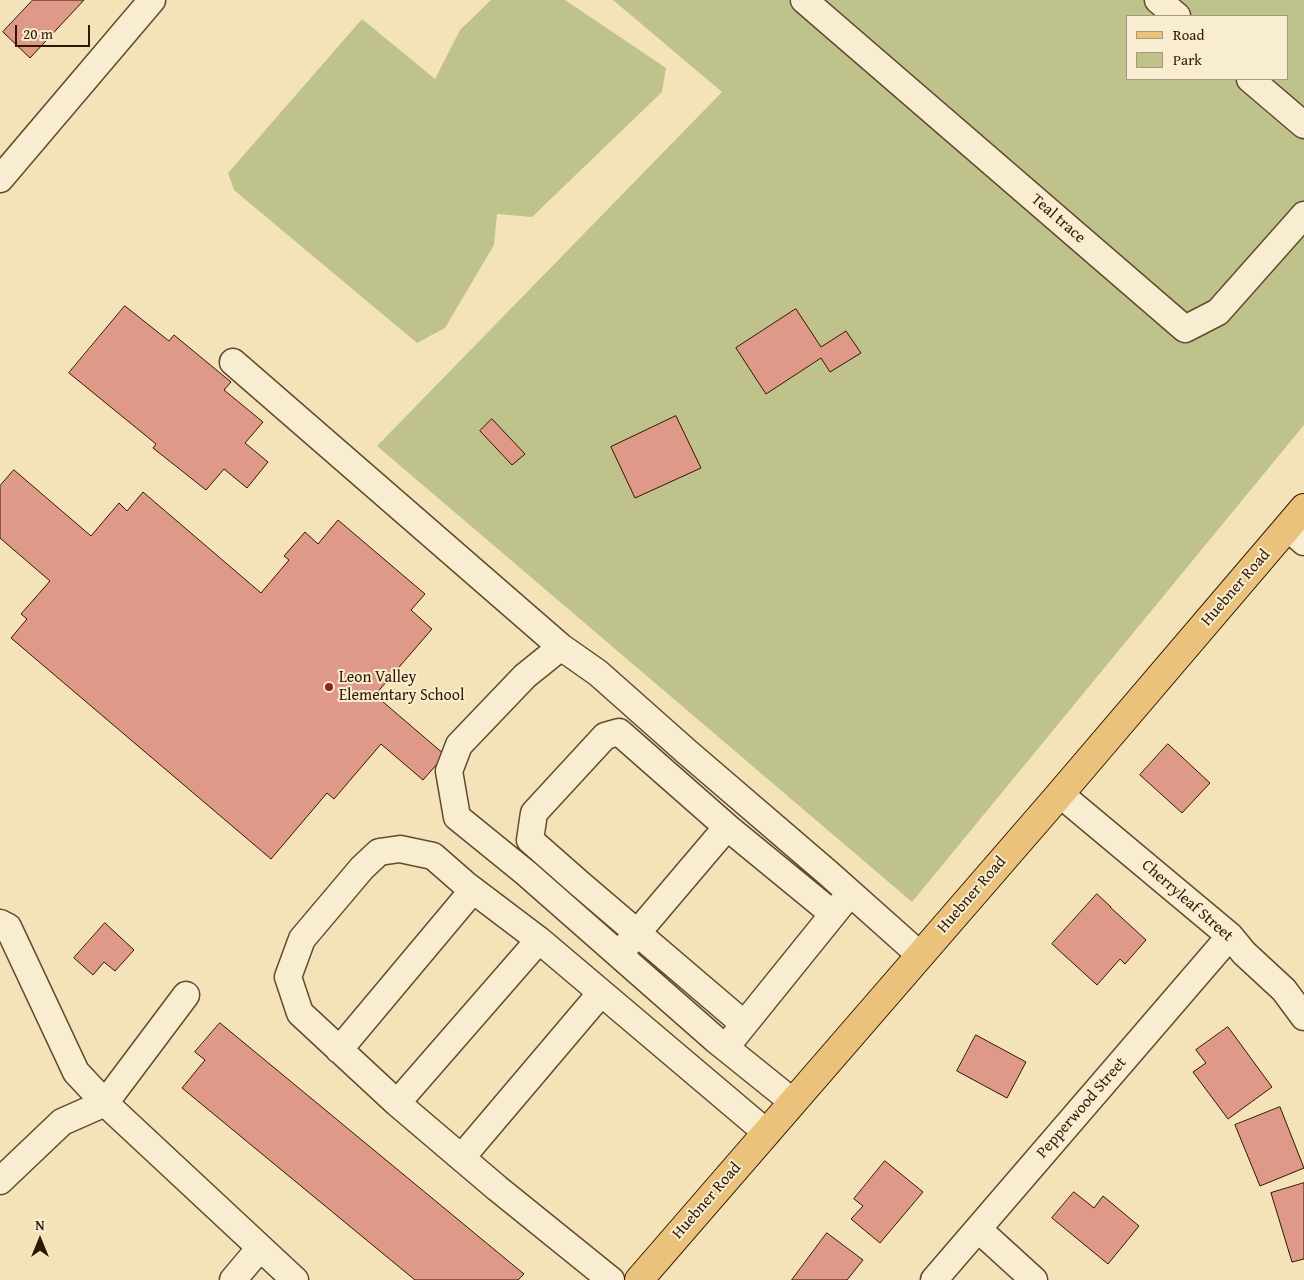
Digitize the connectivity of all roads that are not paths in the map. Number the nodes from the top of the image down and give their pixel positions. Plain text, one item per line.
1 (152, 0) edge
2 (804, 0) edge
3 (1158, 0) edge
4 (1176, 15) edge
5 (1251, 80) edge
6 (1304, 125) edge
7 (0, 179) edge
8 (1304, 215) edge
9 (233, 362) dead end
10 (1299, 526) edge
11 (561, 647) junction
12 (1060, 794) junction
13 (727, 827) junction
14 (473, 890) junction
15 (851, 892) junction
16 (833, 914) junction
17 (0, 923) edge
18 (637, 932) junction
19 (1230, 936) junction
20 (539, 940) junction
21 (618, 954) junction
22 (920, 955) junction
23 (601, 993) junction
24 (186, 995) dead end
25 (1304, 1017) edge
26 (744, 1024) junction
27 (726, 1048) junction
28 (339, 1050) junction
29 (793, 1102) junction
30 (105, 1103) junction
31 (397, 1103) junction
32 (767, 1133) junction
33 (462, 1157) junction
34 (0, 1181) edge
35 (978, 1229) junction
36 (260, 1248) junction
37 (233, 1280) edge
38 (295, 1280) edge
39 (612, 1280) edge
40 (639, 1280) edge
41 (934, 1280) edge
42 (1034, 1280) edge

1 - 7 street
2 - 8 street, Teal trace
3 - 4 street
5 - 6 street
9 - 11 street
10 - 12 main road, Huebner Road
11 - 15 street
11 - 21 street
12 - 19 street, Cherryleaf Street
12 - 22 main road, Huebner Road
13 - 16 street
13 - 18 street
13 - 18 street
14 - 20 street
14 - 28 street
14 - 28 street
15 - 16 street
15 - 22 street
16 - 26 street
17 - 30 street
18 - 21 street
18 - 26 street
19 - 25 street, Cherryleaf Street
19 - 35 street, Pepperwood Street
20 - 23 street
20 - 31 street
21 - 27 street
22 - 29 main road, Huebner Road
23 - 32 street
23 - 33 street
24 - 30 street
26 - 27 street
27 - 29 street
28 - 31 street
29 - 32 main road, Huebner Road
30 - 34 street
30 - 36 street
31 - 33 street
32 - 40 main road, Huebner Road
33 - 39 street
35 - 41 street, Pepperwood Street
35 - 42 street
36 - 37 street
36 - 38 street

